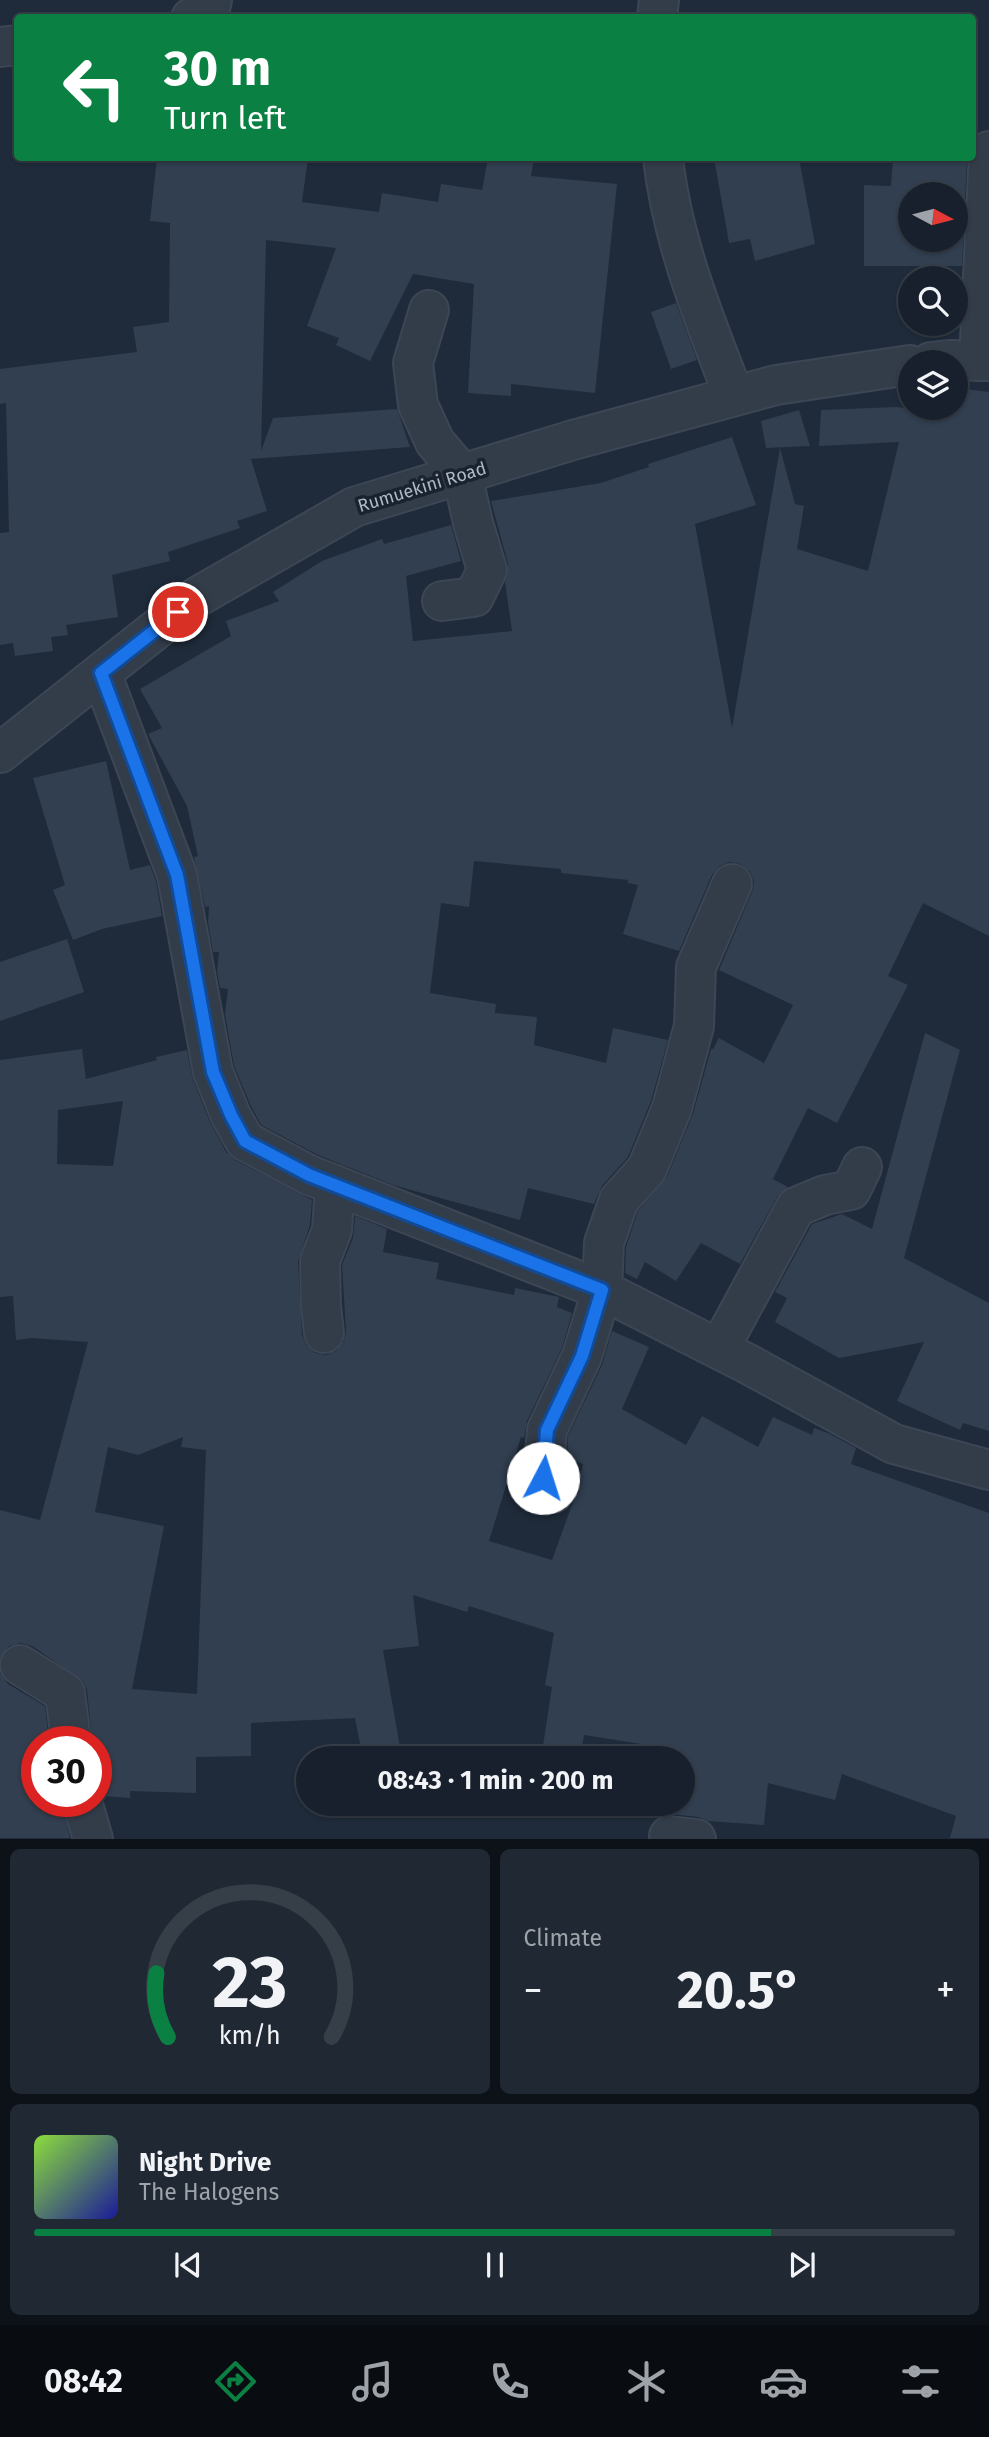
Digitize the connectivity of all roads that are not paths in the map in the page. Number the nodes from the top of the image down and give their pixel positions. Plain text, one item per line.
1 (212, 0) edge
2 (199, 14) edge
3 (989, 150) edge
4 (663, 161) edge
5 (429, 310) dead end
6 (984, 361) edge
7 (898, 367) edge
8 (734, 396) junction
9 (462, 474) junction
10 (442, 601) dead end
11 (101, 673) junction
12 (0, 753) edge
13 (732, 884) dead end
14 (862, 1167) dead end
15 (335, 1185) junction
16 (602, 1290) junction
17 (324, 1332) dead end
18 (719, 1349) junction
19 (989, 1470) edge
20 (553, 1493) dead end
21 (20, 1665) dead end
22 (69, 1726) edge
23 (87, 1817) edge
24 (93, 1839) edge

1 - 2 street
3 - 6 street
4 - 8 street
5 - 9 street
7 - 8 street, Rumuekini Road
8 - 9 street, Rumuekini Road
9 - 10 street
9 - 11 street, Rumuekini Road
11 - 12 street, Rumuekini Road
11 - 15 street
13 - 16 street
14 - 18 street
15 - 16 street
15 - 17 street
16 - 18 street
16 - 20 street
18 - 19 street
21 - 22 street
23 - 24 street

